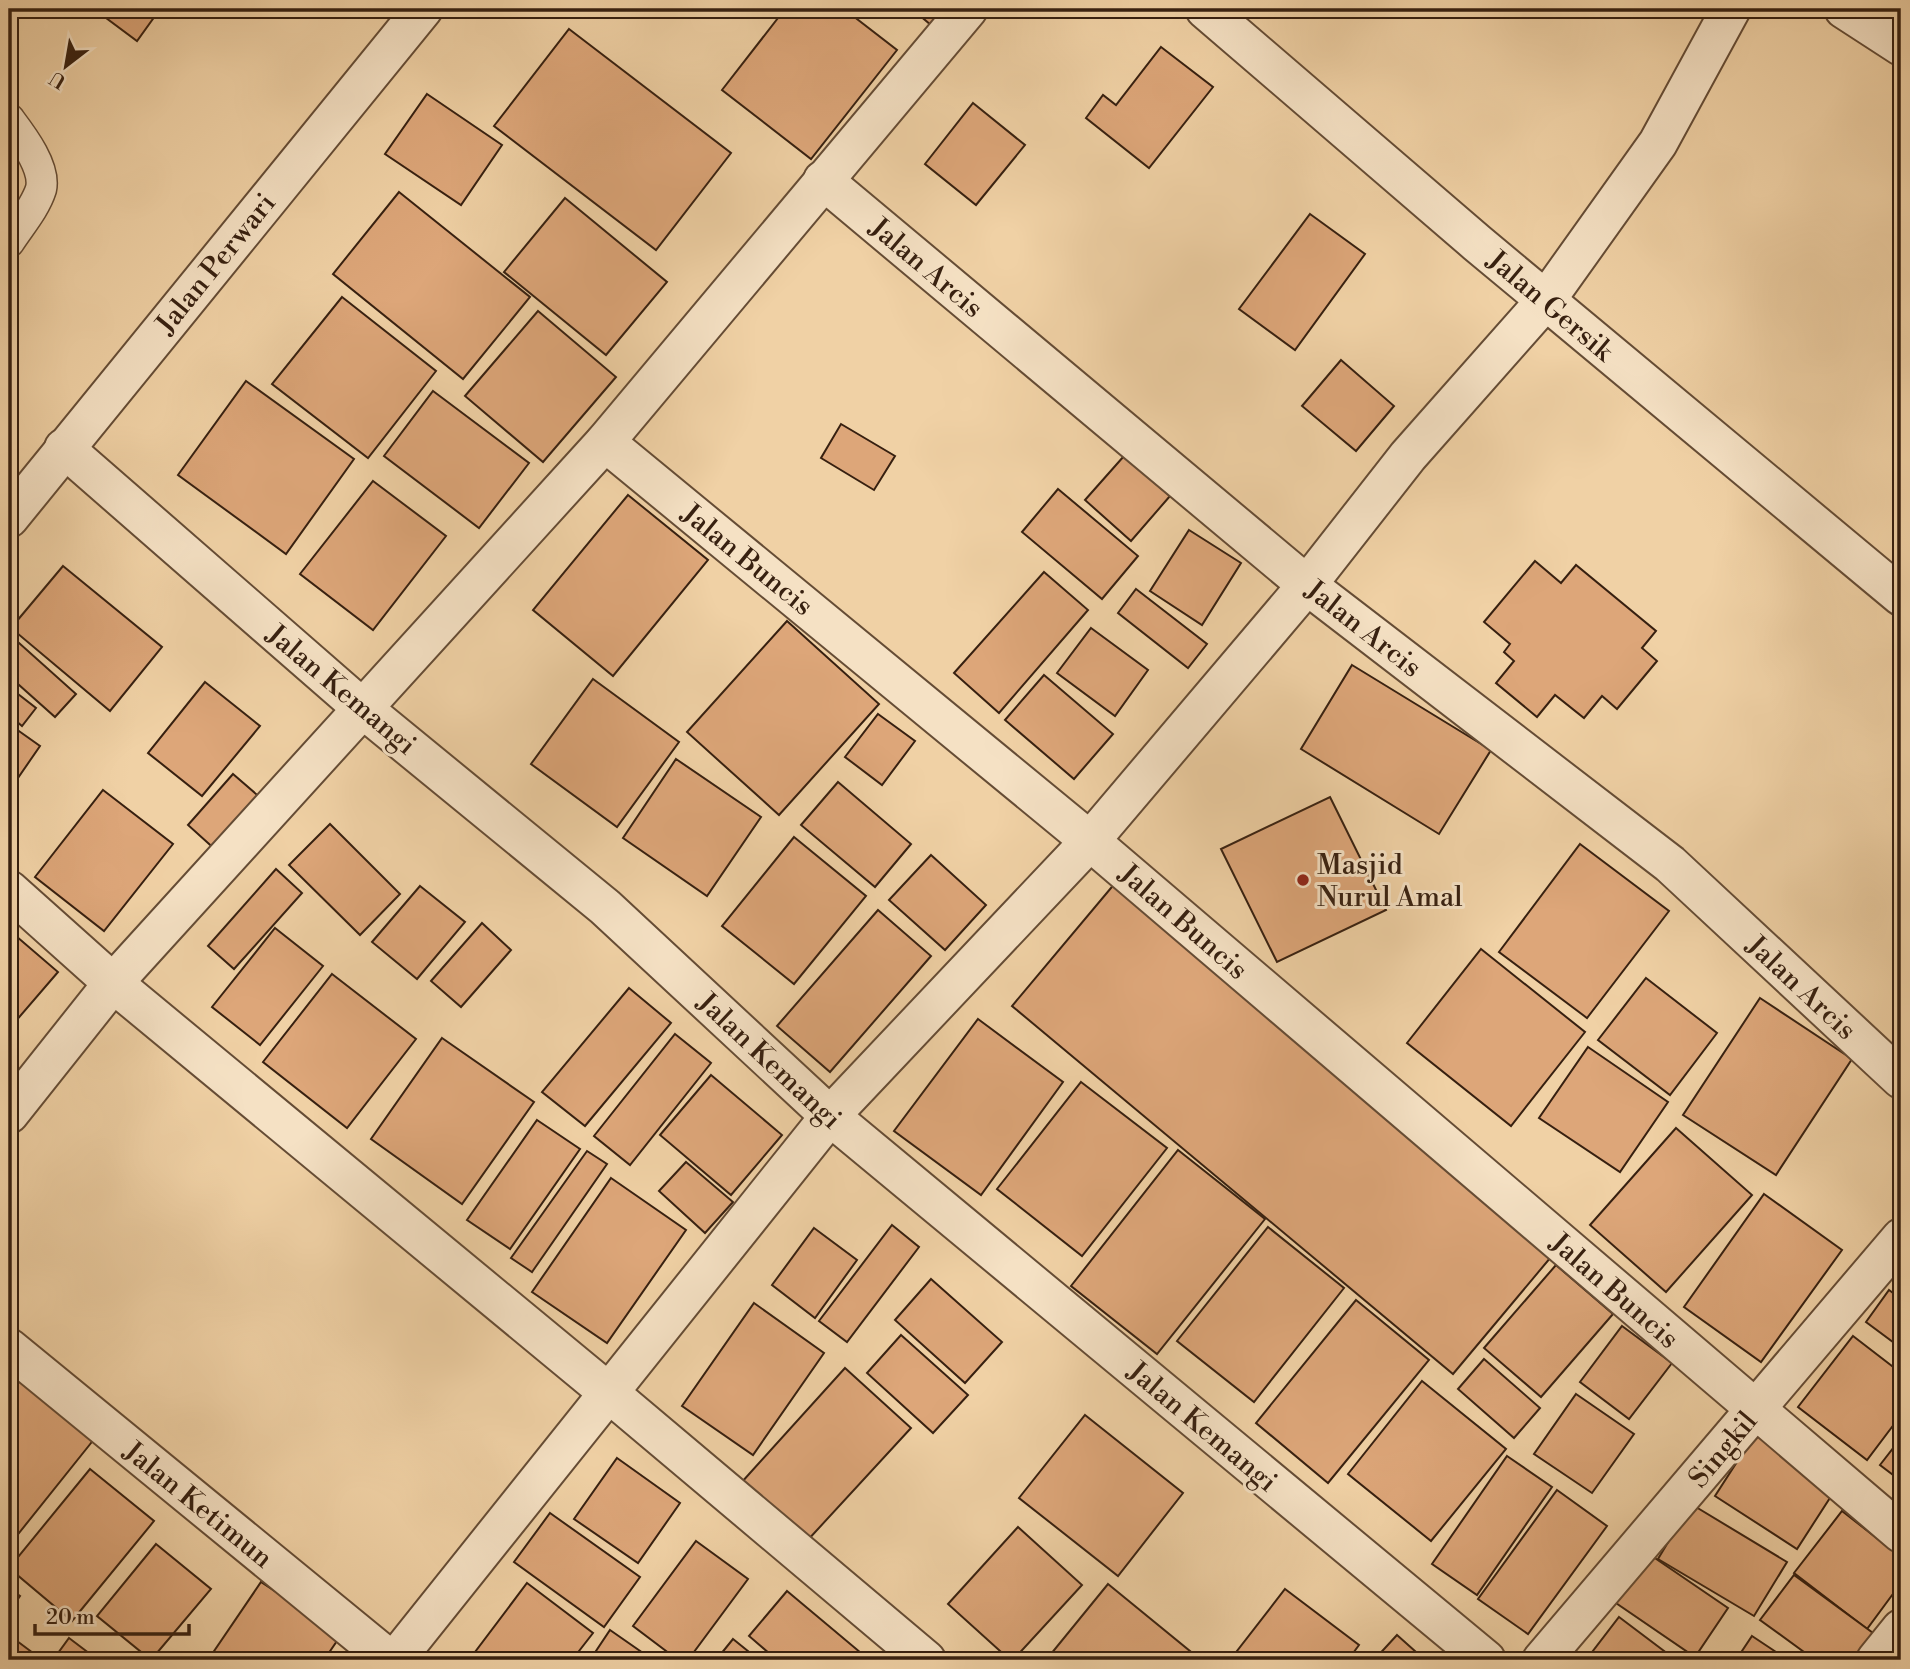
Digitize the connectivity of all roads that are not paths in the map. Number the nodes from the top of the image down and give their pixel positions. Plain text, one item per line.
1 (423, 9) edge
2 (968, 9) edge
3 (1731, 9) edge
4 (1844, 9) edge
5 (1226, 16) edge
6 (1901, 46) edge
7 (9, 119) edge
8 (824, 180) junction
9 (9, 242) edge
10 (1545, 300) junction
11 (605, 442) junction
12 (64, 448) junction
13 (9, 518) edge
14 (1307, 585) junction
15 (1901, 596) edge
16 (362, 708) junction
17 (1090, 841) junction
18 (9, 890) edge
19 (113, 983) junction
20 (1901, 1079) edge
21 (9, 1114) edge
22 (830, 1116) junction
23 (1901, 1238) edge
24 (9, 1348) edge
25 (609, 1393) junction
26 (1756, 1410) junction
27 (1901, 1533) edge
28 (1901, 1629) edge
29 (392, 1660) edge
30 (926, 1660) edge
31 (1486, 1660) edge
32 (1542, 1660) edge
33 (1876, 1660) edge

1 - 12 street, Jalan Perwari
2 - 8 street
3 - 10 street
4 - 6 street
5 - 10 street, Jalan Gersik
7 - 9 lane
8 - 11 street
8 - 14 street, Jalan Arcis
10 - 14 street
10 - 15 street, Jalan Gersik
11 - 16 street
11 - 17 street, Jalan Buncis
12 - 13 street, Jalan Perwari
12 - 16 street, Jalan Kemangi
14 - 17 street
14 - 20 street, Jalan Arcis
16 - 19 street
16 - 22 street, Jalan Kemangi
17 - 22 street
17 - 26 street, Jalan Buncis
18 - 19 street
19 - 21 street
19 - 25 street
22 - 25 street
22 - 31 street, Jalan Kemangi
23 - 26 street, Singkil
24 - 29 street, Jalan Ketimun
25 - 29 street
25 - 30 street
26 - 27 street, Jalan Buncis
26 - 32 street, Singkil
28 - 33 street

